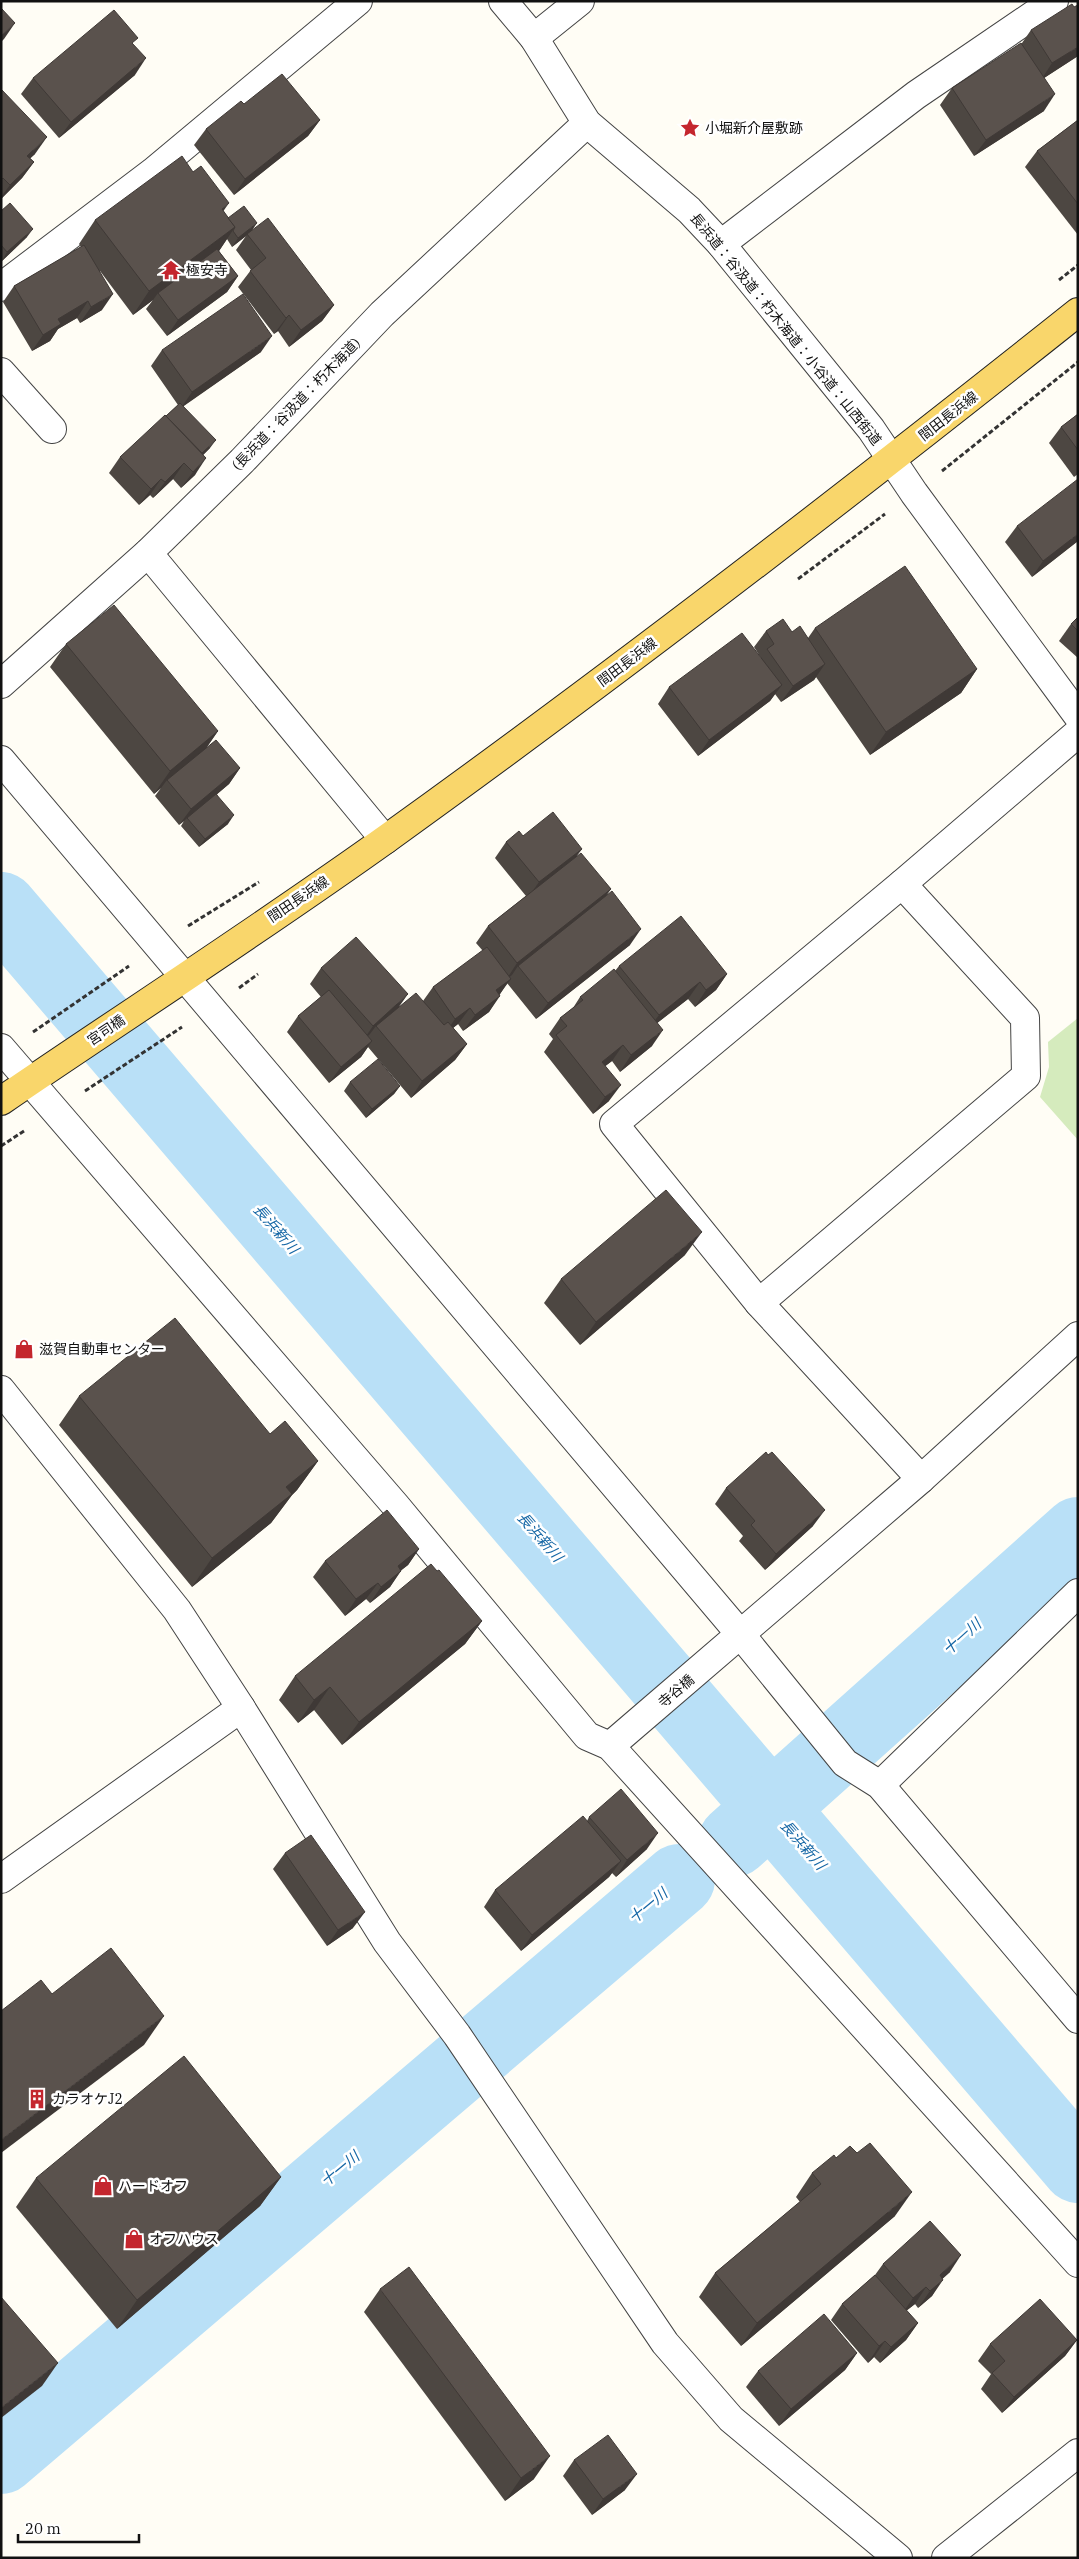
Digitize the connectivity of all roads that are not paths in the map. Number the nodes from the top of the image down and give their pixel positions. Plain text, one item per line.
1 (358, 1) edge
2 (503, 1) edge
3 (580, 1) edge
4 (1054, 1) edge
5 (534, 38) junction
6 (588, 123) junction
7 (721, 244) junction
8 (1, 287) edge
9 (1078, 312) edge
10 (1, 372) edge
11 (52, 429) dead end
12 (892, 460) junction
13 (148, 553) junction
14 (1, 684) edge
15 (1078, 716) edge
16 (1078, 732) edge
17 (1, 760) edge
18 (385, 840) junction
19 (902, 884) junction
20 (184, 976) junction
21 (162, 992) joint
22 (3, 1050) edge
23 (40, 1075) junction
24 (1, 1101) edge
25 (759, 1304) junction
26 (1078, 1336) edge
27 (1, 1390) edge
28 (921, 1479) junction
29 (1074, 1605) edge
30 (733, 1641) junction
31 (241, 1708) junction
32 (618, 1740) junction
33 (880, 1785) junction
34 (1, 1879) edge
35 (1078, 2019) edge
36 (1078, 2263) edge
37 (1078, 2453) edge
38 (898, 2558) edge
39 (946, 2558) edge

1 - 8 street
2 - 5 street, 長浜道：谷汲道：朽木海道：小谷道：山西街道
3 - 5 street
4 - 7 street
5 - 6 street, 長浜道：谷汲道：朽木海道：小谷道：山西街道
6 - 7 street, 長浜道：谷汲道：朽木海道：小谷道：山西街道
6 - 13 street, (長浜道：谷汲道：朽木海道)
7 - 12 street, 長浜道：谷汲道：朽木海道：小谷道：山西街道
9 - 12 main road, 間田長浜線
10 - 11 street
12 - 15 street, 長浜道：谷汲道：朽木海道：小谷道：山西街道
12 - 18 main road, 間田長浜線
13 - 14 street, (長浜道：谷汲道：朽木海道)
13 - 18 street
16 - 19 street
17 - 20 street
18 - 20 main road, 間田長浜線
19 - 25 street
19 - 25 street
20 - 21 main road, 間田長浜線
20 - 30 street
21 - 23 main road, 宮司橋
22 - 23 street
23 - 24 main road
23 - 32 street
25 - 28 street
26 - 28 street, 寺谷橋
27 - 31 street
28 - 30 street, 寺谷橋
29 - 33 street
30 - 32 street, 寺谷橋
30 - 33 street
31 - 34 street
31 - 38 street
32 - 36 street
33 - 35 street
37 - 39 street

